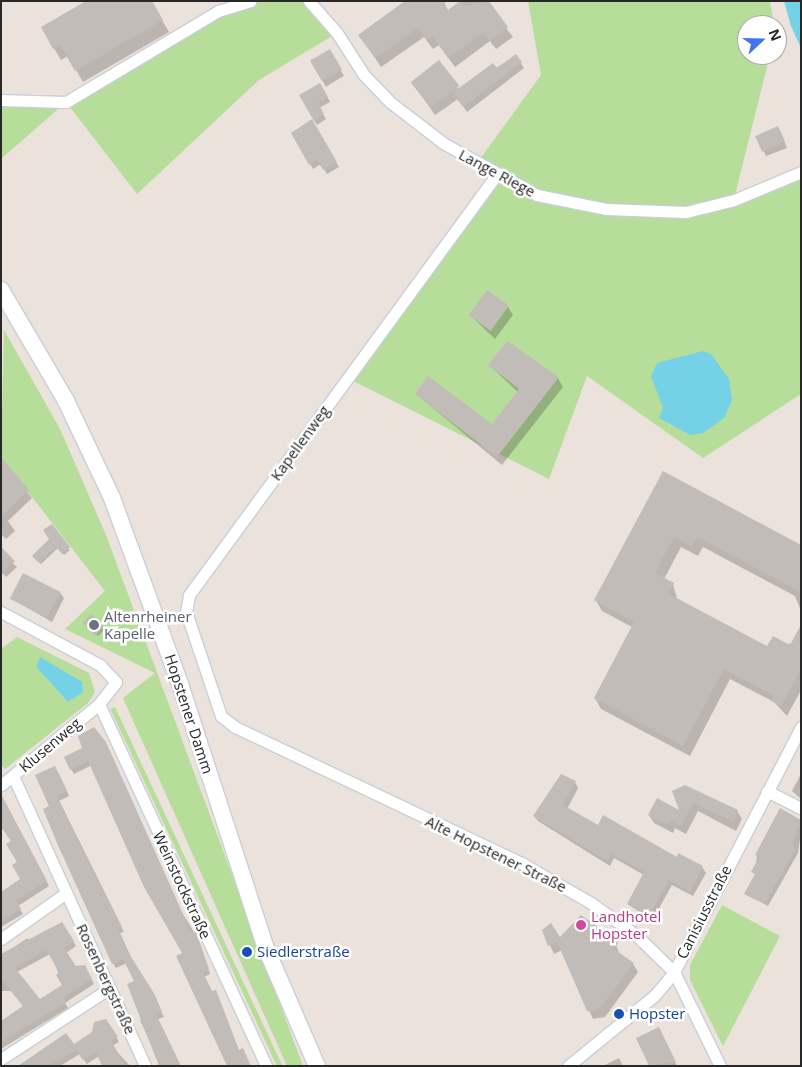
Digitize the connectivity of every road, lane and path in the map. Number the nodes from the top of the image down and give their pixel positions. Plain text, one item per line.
1 (251, 1) edge
2 (309, 1) edge
3 (1, 100) edge
4 (801, 172) edge
5 (497, 174) junction
6 (1, 290) edge
7 (1, 612) edge
8 (98, 704) junction
9 (235, 727) joint
10 (801, 727) edge
11 (13, 776) junction
12 (1, 785) edge
13 (767, 790) junction
14 (801, 808) edge
15 (66, 893) junction
16 (1, 939) edge
17 (674, 972) junction
18 (110, 988) junction
19 (1, 1059) edge
20 (145, 1066) edge
21 (266, 1066) edge
22 (316, 1066) edge
23 (568, 1066) edge
24 (720, 1066) edge

1 - 3 street
2 - 5 street, Lange Riege
4 - 5 street, Lange Riege
5 - 9 street, Kapellenweg
6 - 22 main road, Hopstener Damm
7 - 8 street, Klusenweg
8 - 11 street, Klusenweg
8 - 21 street, Weinstockstraße
9 - 17 street, Alte Hopstener Straße
10 - 13 street, Canisiusstraße
11 - 12 street, Klusenweg
11 - 15 street, Rosenbergstraße
13 - 14 street
13 - 17 street, Canisiusstraße
15 - 16 street
15 - 18 street, Rosenbergstraße
17 - 23 street, Canisiusstraße
17 - 24 street, Alte Hopstener Straße
18 - 19 street
18 - 20 street, Rosenbergstraße

